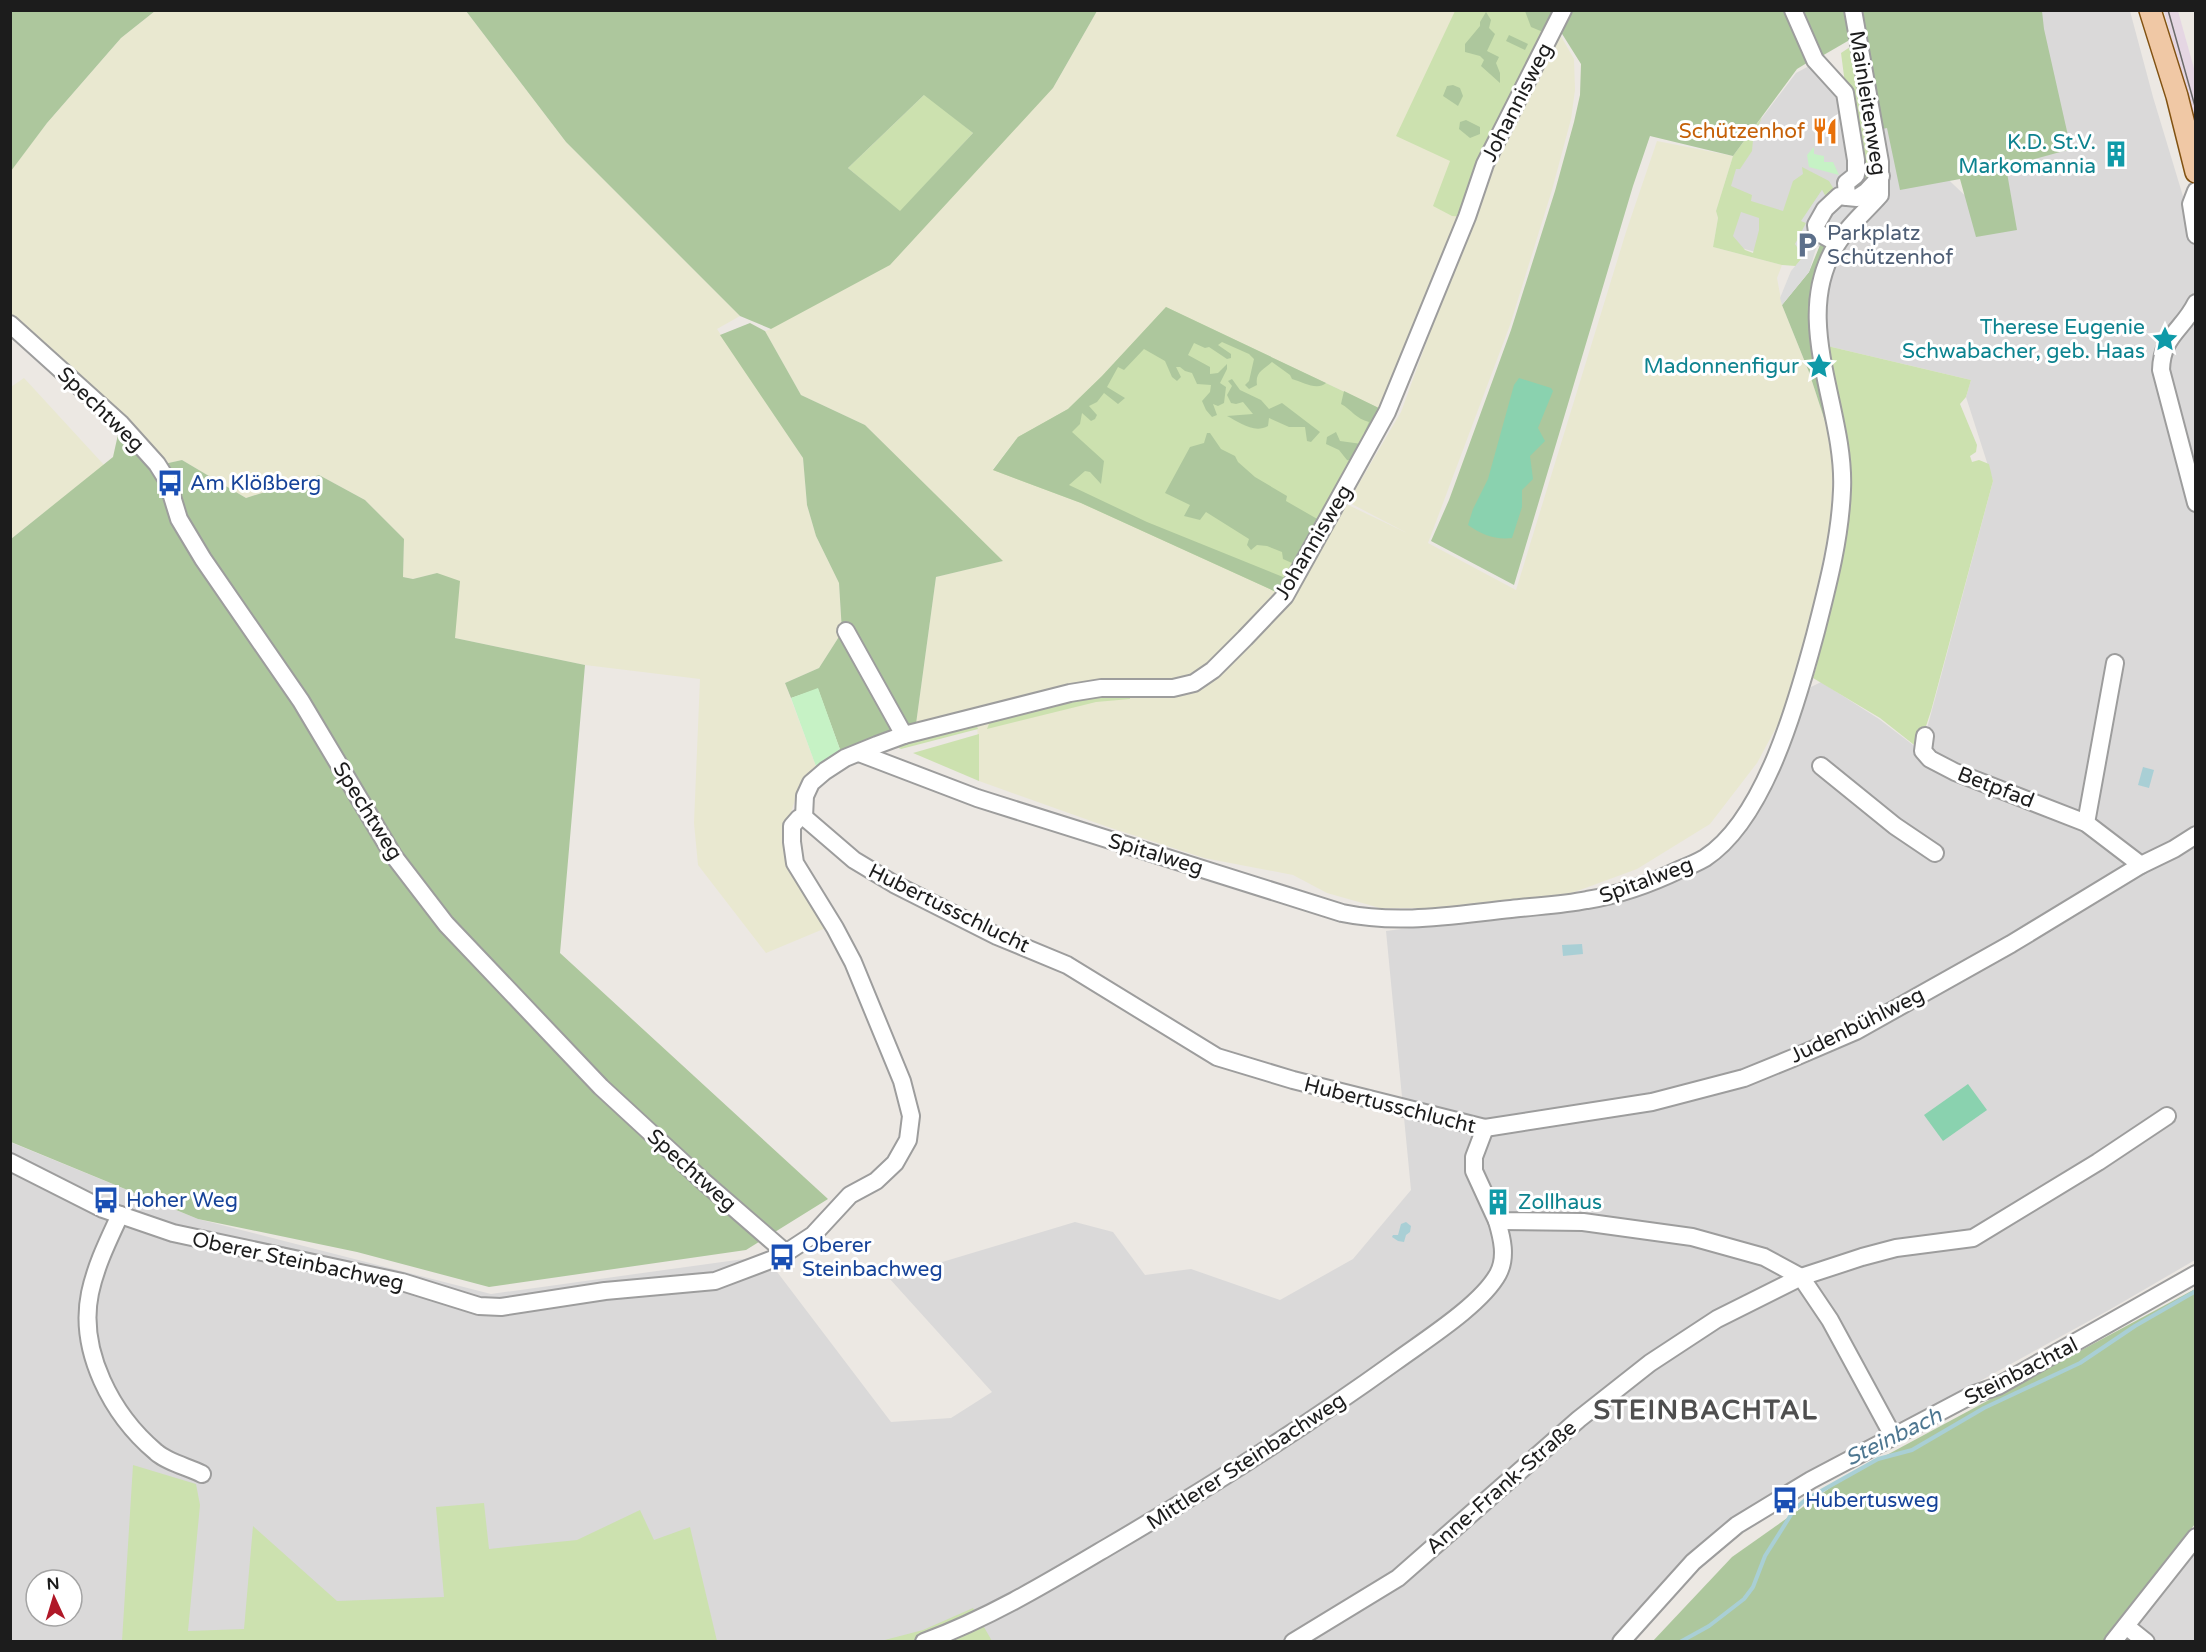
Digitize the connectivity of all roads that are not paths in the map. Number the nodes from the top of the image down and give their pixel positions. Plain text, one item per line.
1 (1563, 10) edge
2 (1793, 10) edge
3 (1853, 10) edge
4 (2150, 10) edge
5 (2196, 172) edge
6 (1881, 176) junction
7 (2196, 191) edge
8 (1880, 195) joint
9 (1847, 197) junction
10 (2196, 235) edge
11 (1837, 243) junction
12 (2196, 303) edge
13 (10, 324) edge
14 (2196, 503) edge
15 (846, 631) dead end
16 (2115, 663) dead end
17 (904, 735) junction
18 (1925, 736) dead end
19 (859, 753) junction
20 (1821, 766) dead end
21 (804, 818) junction
22 (2086, 823) junction
23 (2196, 835) edge
24 (1935, 853) dead end
25 (2140, 866) junction
26 (2167, 1116) dead end
27 (1485, 1130) junction
28 (10, 1162) edge
29 (120, 1215) junction
30 (1497, 1221) junction
31 (786, 1253) junction
32 (2196, 1274) edge
33 (1801, 1277) junction
34 (1893, 1436) junction
35 (202, 1474) dead end
36 (2196, 1537) edge
37 (2126, 1626) junction
38 (924, 1641) edge
39 (1293, 1641) edge
40 (1621, 1641) edge
41 (2114, 1641) edge
42 (2146, 1641) edge

1 - 17 street, Johannisweg
2 - 9 street
3 - 6 street, Mainleitenweg
4 - 5 main road
6 - 8 street, Mainleitenweg
6 - 9 street
7 - 10 street
8 - 11 street, Spitalweg
9 - 11 street
11 - 19 street, Spitalweg
12 - 14 street
13 - 31 street, Spechtweg
15 - 17 street
16 - 22 street
17 - 19 street, Johannisweg
18 - 22 street, Betpfad
19 - 21 street, Johannisweg
20 - 24 street
21 - 27 street, Hubertusschlucht
21 - 31 street, Oberer Steinbachweg
22 - 25 street, Betpfad
23 - 25 street, Judenbühlweg
25 - 27 street, Judenbühlweg
26 - 33 street
27 - 30 street, Hubertusschlucht
28 - 29 street, Oberer Steinbachweg
29 - 31 street, Oberer Steinbachweg
29 - 35 street
30 - 33 street
30 - 38 street, Mittlerer Steinbachweg
32 - 34 street, Steinbachtal
33 - 34 street
33 - 39 street, Anne-Frank-Straße
34 - 40 street, Steinbachtal
36 - 37 street
37 - 41 street
37 - 42 street

